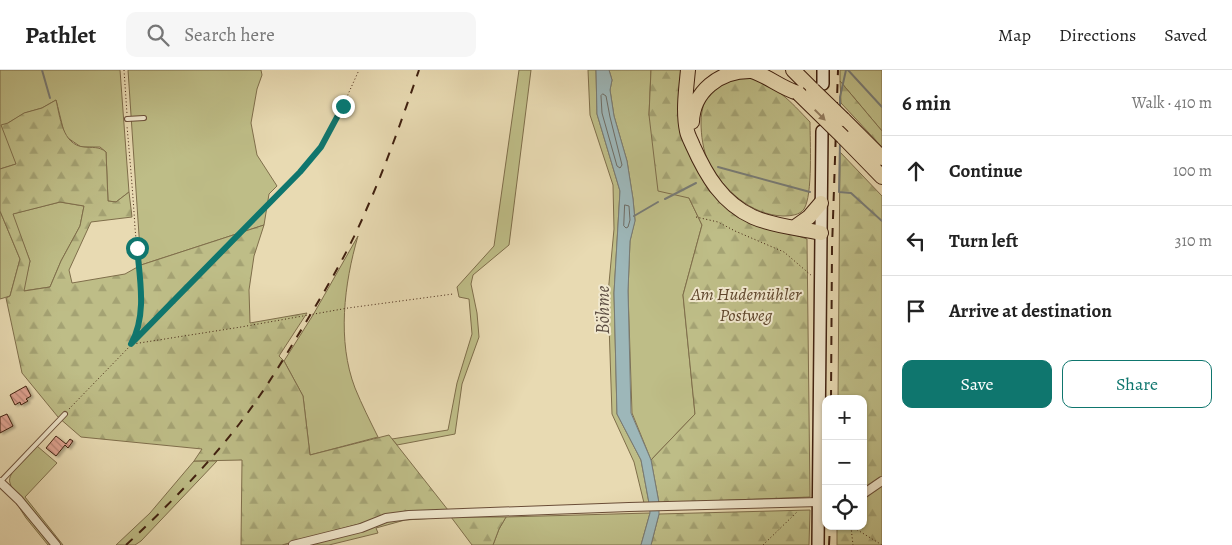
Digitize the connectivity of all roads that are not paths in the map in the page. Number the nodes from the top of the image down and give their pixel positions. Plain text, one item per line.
1 (688, 70) edge
2 (774, 70) edge
3 (793, 70) edge
4 (798, 70) edge
5 (823, 70) edge
6 (818, 87) junction
7 (798, 93) junction
8 (144, 118) dead end
9 (127, 119) road end
10 (822, 131) dead end
11 (693, 146) junction
12 (882, 158) edge
13 (882, 177) edge
14 (821, 203) junction
15 (795, 227) junction
16 (821, 229) junction
17 (65, 414) road end
18 (0, 481) edge
19 (882, 481) edge
20 (867, 491) edge
21 (819, 502) junction
22 (56, 545) edge
23 (293, 545) edge
24 (818, 545) edge

1 - 11 highway
2 - 7 highway
3 - 6 highway
4 - 6 highway
5 - 6 main road
6 - 12 highway, bridge
7 - 11 highway
7 -> 13 highway, bridge
8 - 9 lane
10 - 14 main road
11 - 15 highway
14 - 15 highway
14 - 16 main road
15 - 16 highway
16 - 21 main road
17 - 18 lane
18 - 22 street
19 - 20 street
21 - 23 street
21 - 24 main road

